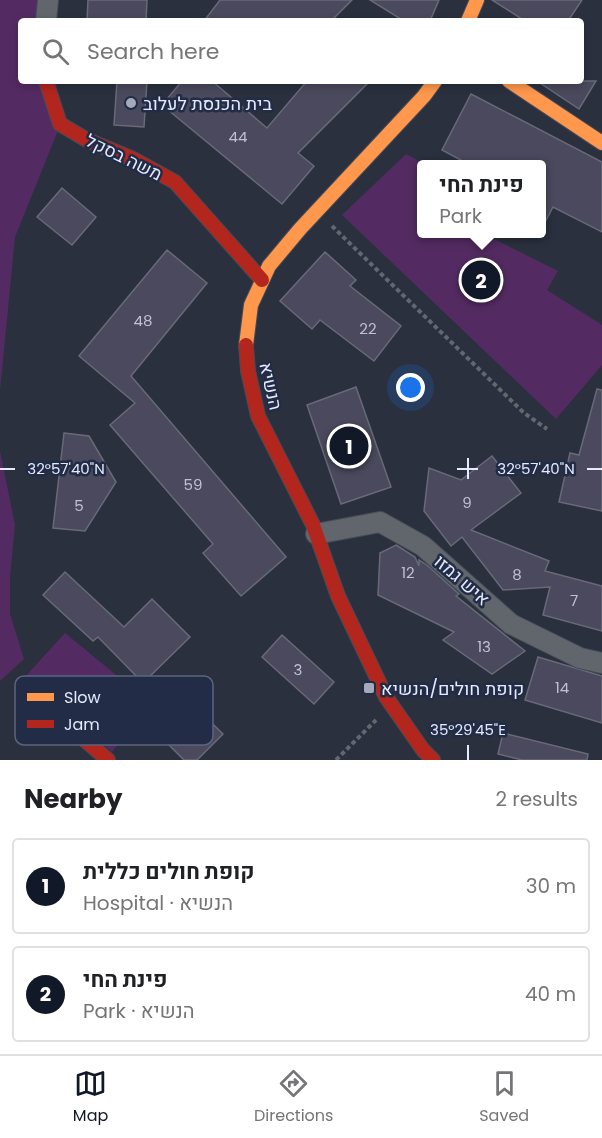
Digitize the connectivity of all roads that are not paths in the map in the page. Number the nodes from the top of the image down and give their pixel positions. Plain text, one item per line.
1 (48, 0) edge
2 (477, 0) edge
3 (46, 18) edge
4 (469, 18) edge
5 (47, 84) edge
6 (433, 84) edge
7 (514, 84) edge
8 (602, 143) edge
9 (262, 280) junction
10 (316, 534) junction
11 (602, 663) edge
12 (91, 745) edge
13 (108, 760) edge
14 (433, 760) edge

1 - 3 street
2 - 4 street
5 - 9 street, משה בסקל
6 - 9 street, הנשיא
7 - 8 street
9 - 10 street, הנשיא
10 - 11 street, איש גמזו
10 - 14 street, הנשיא
12 - 13 street

